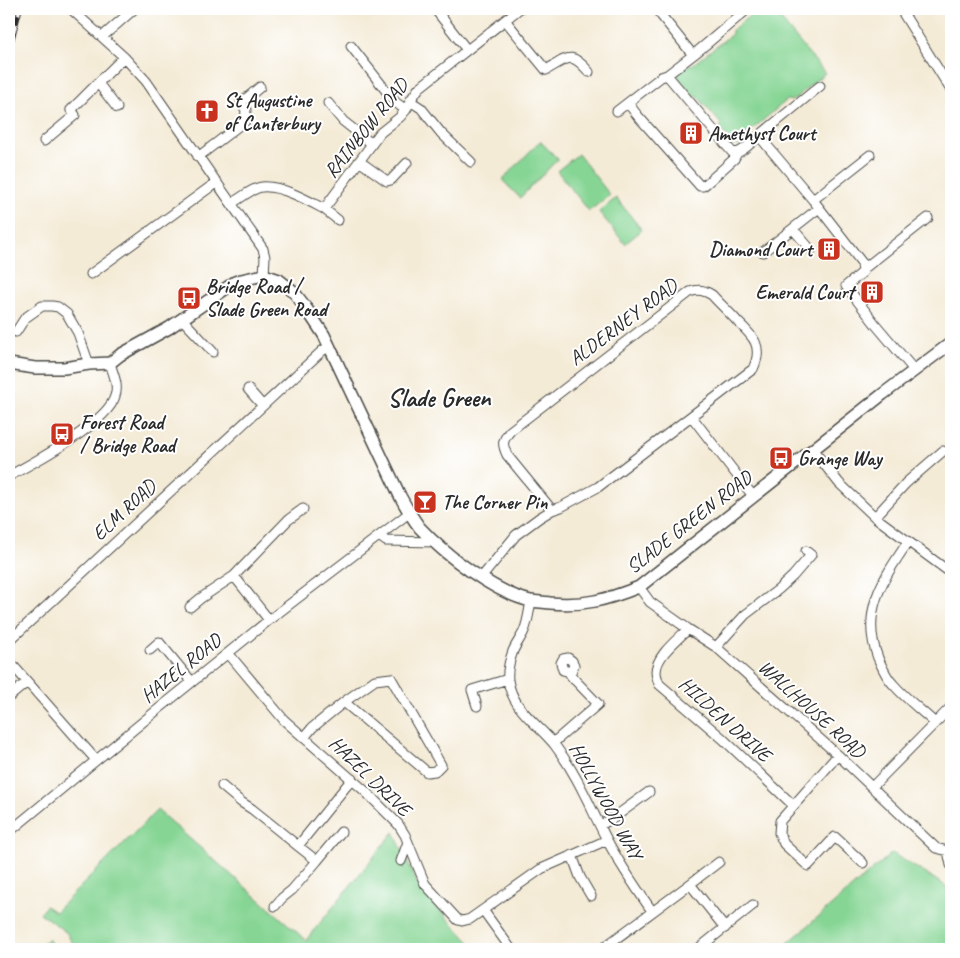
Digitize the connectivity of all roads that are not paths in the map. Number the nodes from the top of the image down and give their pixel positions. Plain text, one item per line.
1 (71, 9) edge
2 (134, 9) edge
3 (435, 9) edge
4 (519, 9) edge
5 (656, 9) edge
6 (748, 9) edge
7 (905, 10) edge
8 (505, 20) junction
9 (102, 37) junction
10 (351, 46) dead end
11 (467, 50) junction
12 (693, 55) junction
13 (124, 57) junction
14 (590, 72) dead end
15 (667, 75) junction
16 (98, 83) junction
17 (820, 86) dead end
18 (260, 87) dead end
19 (951, 90) edge
20 (328, 103) dead end
21 (628, 103) junction
22 (408, 105) junction
23 (117, 108) dead end
24 (617, 112) dead end
25 (758, 136) junction
26 (44, 142) dead end
27 (372, 144) junction
28 (737, 153) junction
29 (870, 155) dead end
30 (198, 157) junction
31 (359, 161) junction
32 (471, 162) dead end
33 (408, 164) dead end
34 (217, 182) junction
35 (813, 200) junction
36 (232, 203) junction
37 (820, 208) junction
38 (324, 209) junction
39 (928, 218) dead end
40 (338, 220) dead end
41 (793, 229) junction
42 (810, 250) dead end
43 (763, 252) dead end
44 (862, 267) junction
45 (91, 274) dead end
46 (264, 275) junction
47 (182, 319) junction
48 (16, 332) dead end
49 (951, 343) edge
50 (330, 346) junction
51 (212, 352) dead end
52 (110, 363) junction
53 (9, 364) edge
54 (88, 364) junction
55 (914, 370) junction
56 (248, 389) dead end
57 (263, 406) junction
58 (692, 417) junction
59 (813, 450) junction
60 (943, 451) dead end
61 (9, 476) edge
62 (753, 496) junction
63 (303, 509) dead end
64 (552, 510) junction
65 (409, 513) junction
66 (875, 517) junction
67 (379, 536) junction
68 (436, 542) junction
69 (908, 542) junction
70 (811, 556) dead end
71 (951, 573) edge
72 (234, 576) junction
73 (481, 578) junction
74 (639, 587) junction
75 (531, 601) junction
76 (190, 607) dead end
77 (269, 620) junction
78 (688, 629) junction
79 (9, 641) edge
80 (716, 646) junction
81 (150, 650) dead end
82 (228, 653) junction
83 (9, 661) edge
84 (568, 672) dead end
85 (508, 679) junction
86 (27, 682) junction
87 (192, 682) junction
88 (9, 697) edge
89 (344, 702) junction
90 (477, 706) dead end
91 (951, 707) edge
92 (935, 723) junction
93 (304, 738) junction
94 (553, 743) junction
95 (838, 755) junction
96 (96, 760) junction
97 (352, 779) junction
98 (222, 786) dead end
99 (872, 787) junction
100 (649, 792) dead end
101 (793, 805) junction
102 (600, 825) junction
103 (9, 832) edge
104 (341, 832) dead end
105 (607, 840) junction
106 (408, 842) junction
107 (298, 846) junction
108 (950, 849) edge
109 (572, 855) junction
110 (317, 861) junction
111 (401, 862) dead end
112 (719, 862) dead end
113 (863, 863) dead end
114 (951, 865) edge
115 (690, 884) junction
116 (591, 896) dead end
117 (753, 905) dead end
118 (275, 906) dead end
119 (483, 910) junction
120 (652, 910) junction
121 (725, 928) junction
122 (614, 946) edge
123 (511, 949) edge
124 (602, 949) edge
125 (698, 949) edge

1 - 9 street
2 - 9 street
3 - 11 street
4 - 8 street, RAINBOW ROAD
5 - 12 street
6 - 12 street
7 - 19 street
8 - 11 street, RAINBOW ROAD
8 - 14 street
9 - 13 street
10 - 22 street
11 - 22 street, RAINBOW ROAD
12 - 15 street
13 - 16 street
13 - 30 street
15 - 21 street
15 - 28 street
16 - 23 street
16 - 26 street
17 - 25 street
18 - 30 street
20 - 27 street
21 - 24 street
21 - 28 street
22 - 27 street, RAINBOW ROAD
22 - 32 street
25 - 28 street
25 - 35 street
27 - 31 street, RAINBOW ROAD
29 - 35 street
30 - 34 street
31 - 33 street
31 - 38 street, RAINBOW ROAD
34 - 36 street
34 - 45 street
35 - 37 street
36 - 38 street, RAINBOW ROAD
36 - 46 street
37 - 41 street
37 - 44 street
38 - 40 street
39 - 44 street
41 - 42 street
41 - 43 street
44 - 55 street
46 - 47 street
46 - 50 street, SLADE GREEN ROAD
47 - 51 street
47 - 52 street
48 - 54 street
49 - 55 street, SLADE GREEN ROAD
50 - 57 street, ELM ROAD
50 - 65 street, SLADE GREEN ROAD
52 - 54 street
52 - 61 street
53 - 54 street
55 - 59 street, SLADE GREEN ROAD
56 - 57 street
57 - 79 street, ELM ROAD
58 - 62 street
58 - 64 street, ALDERNEY ROAD
58 - 64 street, ALDERNEY ROAD
59 - 62 street, SLADE GREEN ROAD
59 - 66 street
60 - 66 street
62 - 74 street, SLADE GREEN ROAD
63 - 72 street
64 - 73 street, ALDERNEY ROAD
65 - 67 street, HAZEL ROAD
65 - 68 street, SLADE GREEN ROAD
66 - 69 street
67 - 68 street
67 - 77 street, HAZEL ROAD
68 - 73 street, SLADE GREEN ROAD
69 - 71 street
69 - 92 street
70 - 80 street
72 - 76 street
72 - 77 street
73 - 75 street, SLADE GREEN ROAD
74 - 75 street, SLADE GREEN ROAD
74 - 78 street, WALLHOUSE ROAD
75 - 85 street, HOLLYWOOD WAY
77 - 82 street, HAZEL ROAD
78 - 80 street, WALLHOUSE ROAD
78 - 101 street, HILDEN DRIVE
80 - 95 street, WALLHOUSE ROAD
81 - 87 street
82 - 87 street, HAZEL ROAD
82 - 93 street, HAZEL DRIVE
83 - 86 street
84 - 94 street
85 - 90 street
85 - 94 street, HOLLYWOOD WAY
86 - 88 street
86 - 96 street
87 - 96 street, HAZEL ROAD
89 - 89 street, HAZEL DRIVE
89 - 93 street, HAZEL DRIVE
91 - 92 street
92 - 99 street
93 - 97 street, HAZEL DRIVE
94 - 102 street, HOLLYWOOD WAY
95 - 99 street, WALLHOUSE ROAD
95 - 101 street
96 - 103 street, HAZEL ROAD
97 - 106 street, HAZEL DRIVE
97 - 107 street
98 - 107 street
99 - 108 street, WALLHOUSE ROAD
100 - 102 street
101 - 113 street
102 - 105 street, HOLLYWOOD WAY
104 - 110 street
105 - 109 street, HAZEL DRIVE
105 - 120 street, HOLLYWOOD WAY
106 - 111 street, HAZEL DRIVE
106 - 119 street, HAZEL DRIVE
107 - 110 street
108 - 114 street, WALLHOUSE ROAD
109 - 116 street
109 - 119 street, HAZEL DRIVE
110 - 118 street
112 - 115 street
115 - 120 street
115 - 121 street
117 - 121 street
119 - 123 street
120 - 122 street
121 - 125 street
122 - 124 street

